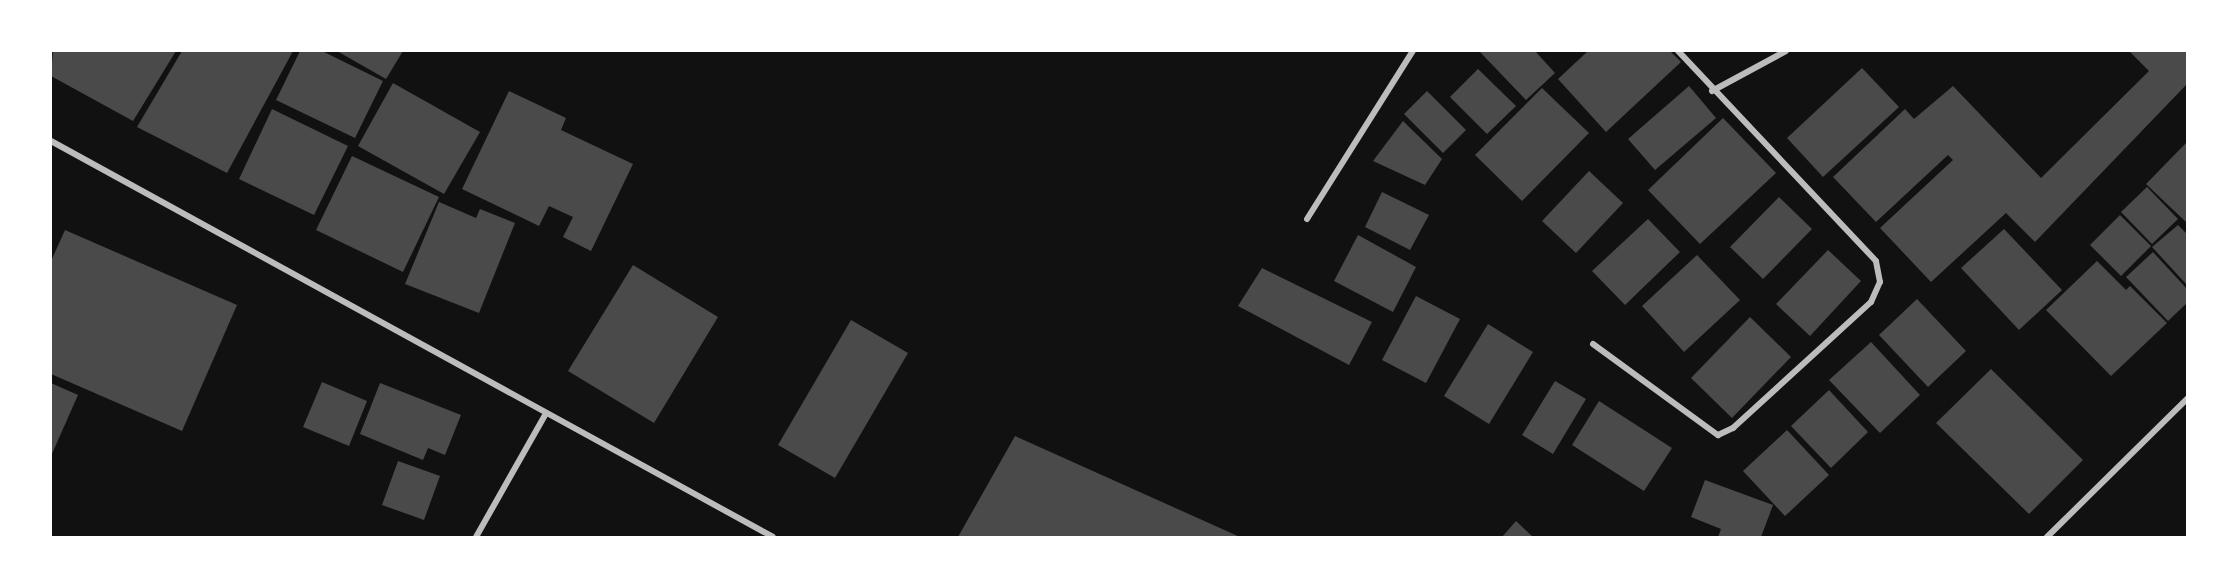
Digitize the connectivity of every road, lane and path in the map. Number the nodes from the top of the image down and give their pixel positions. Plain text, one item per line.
1 (1413, 51) edge
2 (1678, 51) edge
3 (1786, 51) edge
4 (1712, 91) junction
5 (51, 141) edge
6 (1307, 219) dead end
7 (1593, 344) dead end
8 (2187, 399) edge
9 (545, 415) junction
10 (476, 537) edge
11 (773, 537) edge
12 (2047, 537) edge

1 - 6 street
2 - 4 street
3 - 4 street
4 - 7 street
5 - 9 street
8 - 12 street
9 - 10 street
9 - 11 street

